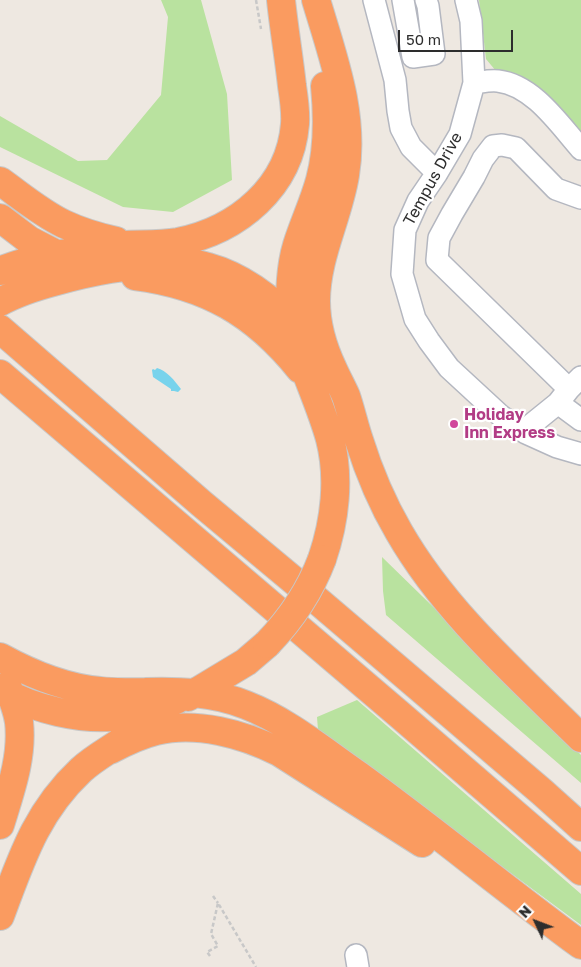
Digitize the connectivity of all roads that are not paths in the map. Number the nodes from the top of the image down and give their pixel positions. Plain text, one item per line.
1 (267, 0) edge
2 (281, 0) edge
3 (294, 0) edge
4 (315, 0) edge
5 (374, 0) edge
6 (403, 0) edge
7 (426, 0) edge
8 (466, 0) edge
9 (413, 57) junction
10 (396, 80) junction
11 (474, 83) junction
12 (293, 95) junction
13 (581, 149) edge
14 (437, 173) junction
15 (0, 181) edge
16 (581, 198) edge
17 (0, 218) edge
18 (144, 245) junction
19 (56, 255) junction
20 (102, 270) junction
21 (0, 271) edge
22 (3, 300) edge
23 (290, 319) junction
24 (0, 329) edge
25 (332, 367) junction
26 (0, 374) edge
27 (311, 385) junction
28 (569, 390) edge
29 (581, 420) edge
30 (526, 434) junction
31 (581, 454) edge
32 (0, 657) edge
33 (0, 672) edge
34 (6, 694) edge
35 (192, 695) junction
36 (581, 738) edge
37 (110, 750) junction
38 (0, 825) edge
39 (581, 827) edge
40 (581, 871) edge
41 (0, 916) edge
42 (577, 942) edge

1 - 12 street
2 - 12 highway
3 - 12 street
4 - 23 highway
4 - 25 highway
5 - 10 street
6 - 9 street
7 - 9 street
8 - 11 street, Tempus Drive
9 - 10 street
10 - 14 street
11 - 13 street
11 - 14 street, Tempus Drive
12 - 18 highway
14 - 30 street, Tempus Drive
15 - 18 highway
16 - 28 street
17 - 19 highway
18 - 19 highway
19 - 20 highway
19 - 21 highway
20 - 22 highway
20 - 23 highway
20 - 27 highway
23 - 25 highway
23 - 27 highway
24 - 39 highway
25 - 36 highway
26 - 40 highway
27 - 35 highway, bridge
28 - 29 street
28 - 30 street
30 - 31 street, Tempus Drive
32 - 35 highway
33 - 34 highway
34 - 35 highway
34 - 38 highway
35 - 37 highway
35 - 42 highway
37 - 41 highway
37 - 42 highway

